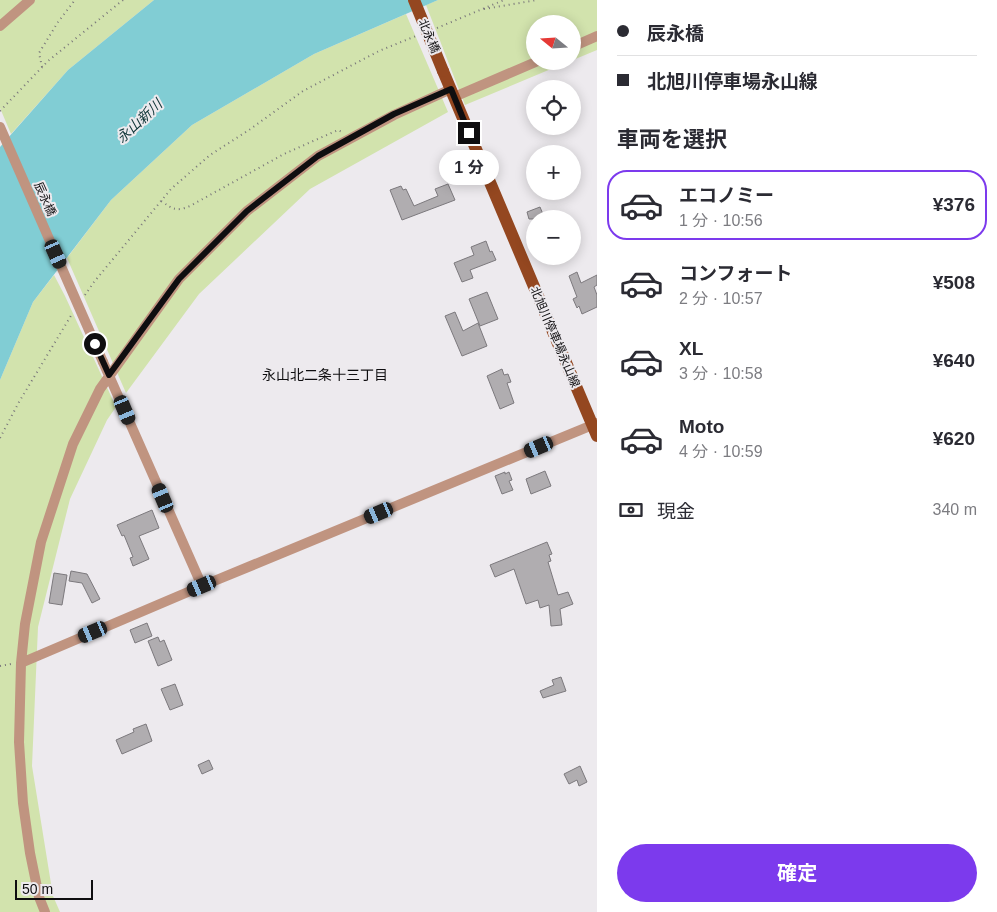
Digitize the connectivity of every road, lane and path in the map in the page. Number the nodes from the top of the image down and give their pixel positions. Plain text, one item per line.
1 (30, 0) edge
2 (75, 0) edge
3 (124, 0) edge
4 (414, 0) edge
5 (504, 0) edge
6 (537, 0) edge
7 (480, 10) junction
8 (0, 26) edge
9 (434, 29) dead end
10 (415, 36) dead end
11 (597, 36) edge
12 (581, 43) edge
13 (526, 65) edge
14 (42, 67) junction
15 (443, 71) joint
16 (452, 93) junction
17 (0, 111) edge
18 (0, 128) edge
19 (355, 136) junction
20 (161, 200) junction
21 (84, 296) dead end
22 (74, 311) dead end
23 (109, 375) junction
24 (595, 428) edge
25 (0, 438) edge
26 (202, 586) junction
27 (21, 663) junction
28 (45, 912) edge

1 - 8 street
2 - 14 path
3 - 14 path
4 - 15 main road, 北永橋, bridge
5 - 7 path
6 - 7 path
7 - 9 path
10 - 20 path
11 - 12 street
13 - 16 street
14 - 17 path
15 - 16 main road, 北旭川停車場永山線
16 - 19 street
16 - 24 main road, 北旭川停車場永山線
18 - 23 street, 辰永橋, bridge
19 - 20 path
19 - 23 street
20 - 21 path
22 - 25 path
23 - 26 street, 辰永橋
23 - 27 street
24 - 26 street
26 - 27 street
27 - 28 street

